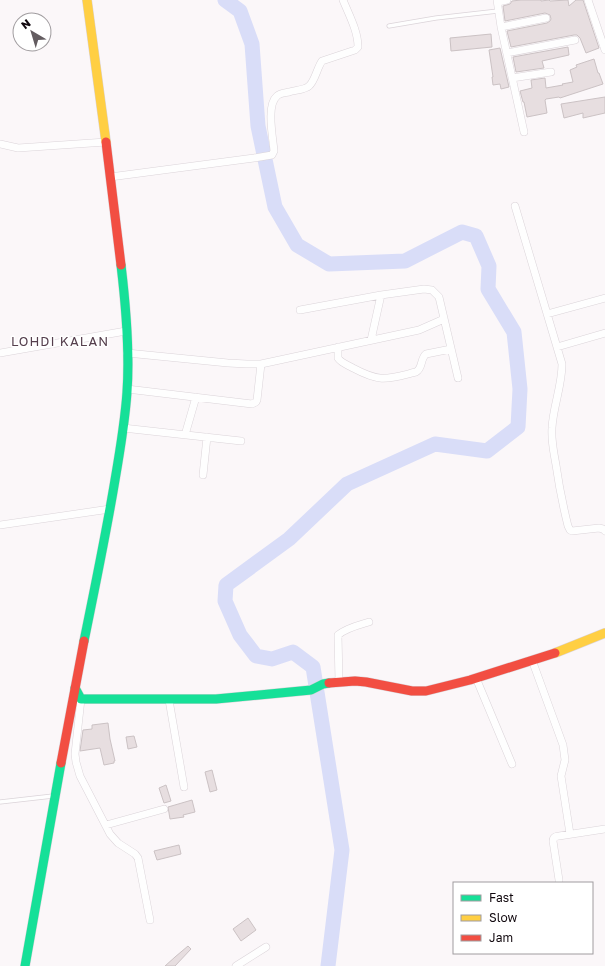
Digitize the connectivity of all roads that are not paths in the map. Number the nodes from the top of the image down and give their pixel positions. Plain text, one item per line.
1 (87, 0) edge
2 (343, 0) edge
3 (507, 0) edge
4 (588, 0) edge
5 (497, 1) edge
6 (498, 11) junction
7 (546, 18) dead end
8 (389, 26) dead end
9 (501, 26) junction
10 (575, 40) dead end
11 (605, 50) edge
12 (507, 53) junction
13 (551, 72) dead end
14 (512, 78) junction
15 (524, 132) dead end
16 (106, 142) junction
17 (0, 144) edge
18 (110, 177) junction
19 (515, 206) dead end
20 (381, 295) junction
21 (605, 298) edge
22 (300, 310) dead end
23 (547, 314) junction
24 (444, 319) junction
25 (126, 331) junction
26 (605, 333) edge
27 (370, 340) junction
28 (338, 347) junction
29 (557, 347) junction
30 (451, 348) junction
31 (0, 352) edge
32 (127, 353) junction
33 (261, 364) junction
34 (458, 378) dead end
35 (127, 389) junction
36 (196, 397) junction
37 (123, 428) junction
38 (185, 435) junction
39 (207, 437) junction
40 (241, 441) dead end
41 (203, 475) dead end
42 (110, 509) junction
43 (0, 525) edge
44 (605, 531) edge
45 (369, 622) dead end
46 (605, 633) edge
47 (532, 660) junction
48 (476, 678) junction
49 (339, 682) junction
50 (75, 688) junction
51 (81, 699) junction
52 (170, 700) junction
53 (512, 764) dead end
54 (184, 787) dead end
55 (54, 796) junction
56 (0, 802) edge
57 (164, 809) dead end
58 (106, 825) junction
59 (605, 829) edge
60 (570, 834) junction
61 (559, 880) dead end
62 (150, 920) dead end
63 (266, 947) dead end
64 (25, 966) edge
65 (236, 966) edge

1 - 16 street
2 - 18 street
3 - 5 street
4 - 11 street
5 - 6 street
6 - 8 lane
6 - 9 street
7 - 9 street
9 - 12 street
10 - 12 street
12 - 14 street
13 - 14 street
14 - 15 street
16 - 17 street
16 - 18 street
18 - 25 street
19 - 23 street
20 - 22 street
20 - 24 street
20 - 27 street
21 - 23 street
23 - 29 street
24 - 27 street
24 - 30 street
25 - 31 street
25 - 32 street
26 - 29 street
27 - 28 street
28 - 30 street
28 - 33 street
29 - 44 street
30 - 34 street
32 - 33 street
32 - 35 street
33 - 36 street
35 - 36 street
35 - 37 street
36 - 38 street
37 - 38 street
37 - 42 street
38 - 39 street
39 - 40 street
39 - 41 street
42 - 43 street
42 - 50 street
45 - 49 street
46 - 47 street
47 - 48 street
47 - 60 street
48 - 49 street
48 - 53 street
49 - 52 street
50 - 51 street
50 - 55 street
51 - 52 street
51 - 58 street
52 - 54 street
55 - 56 lane
55 - 64 street
57 - 58 street
58 - 62 street
59 - 60 street
60 - 61 street
63 - 65 street

